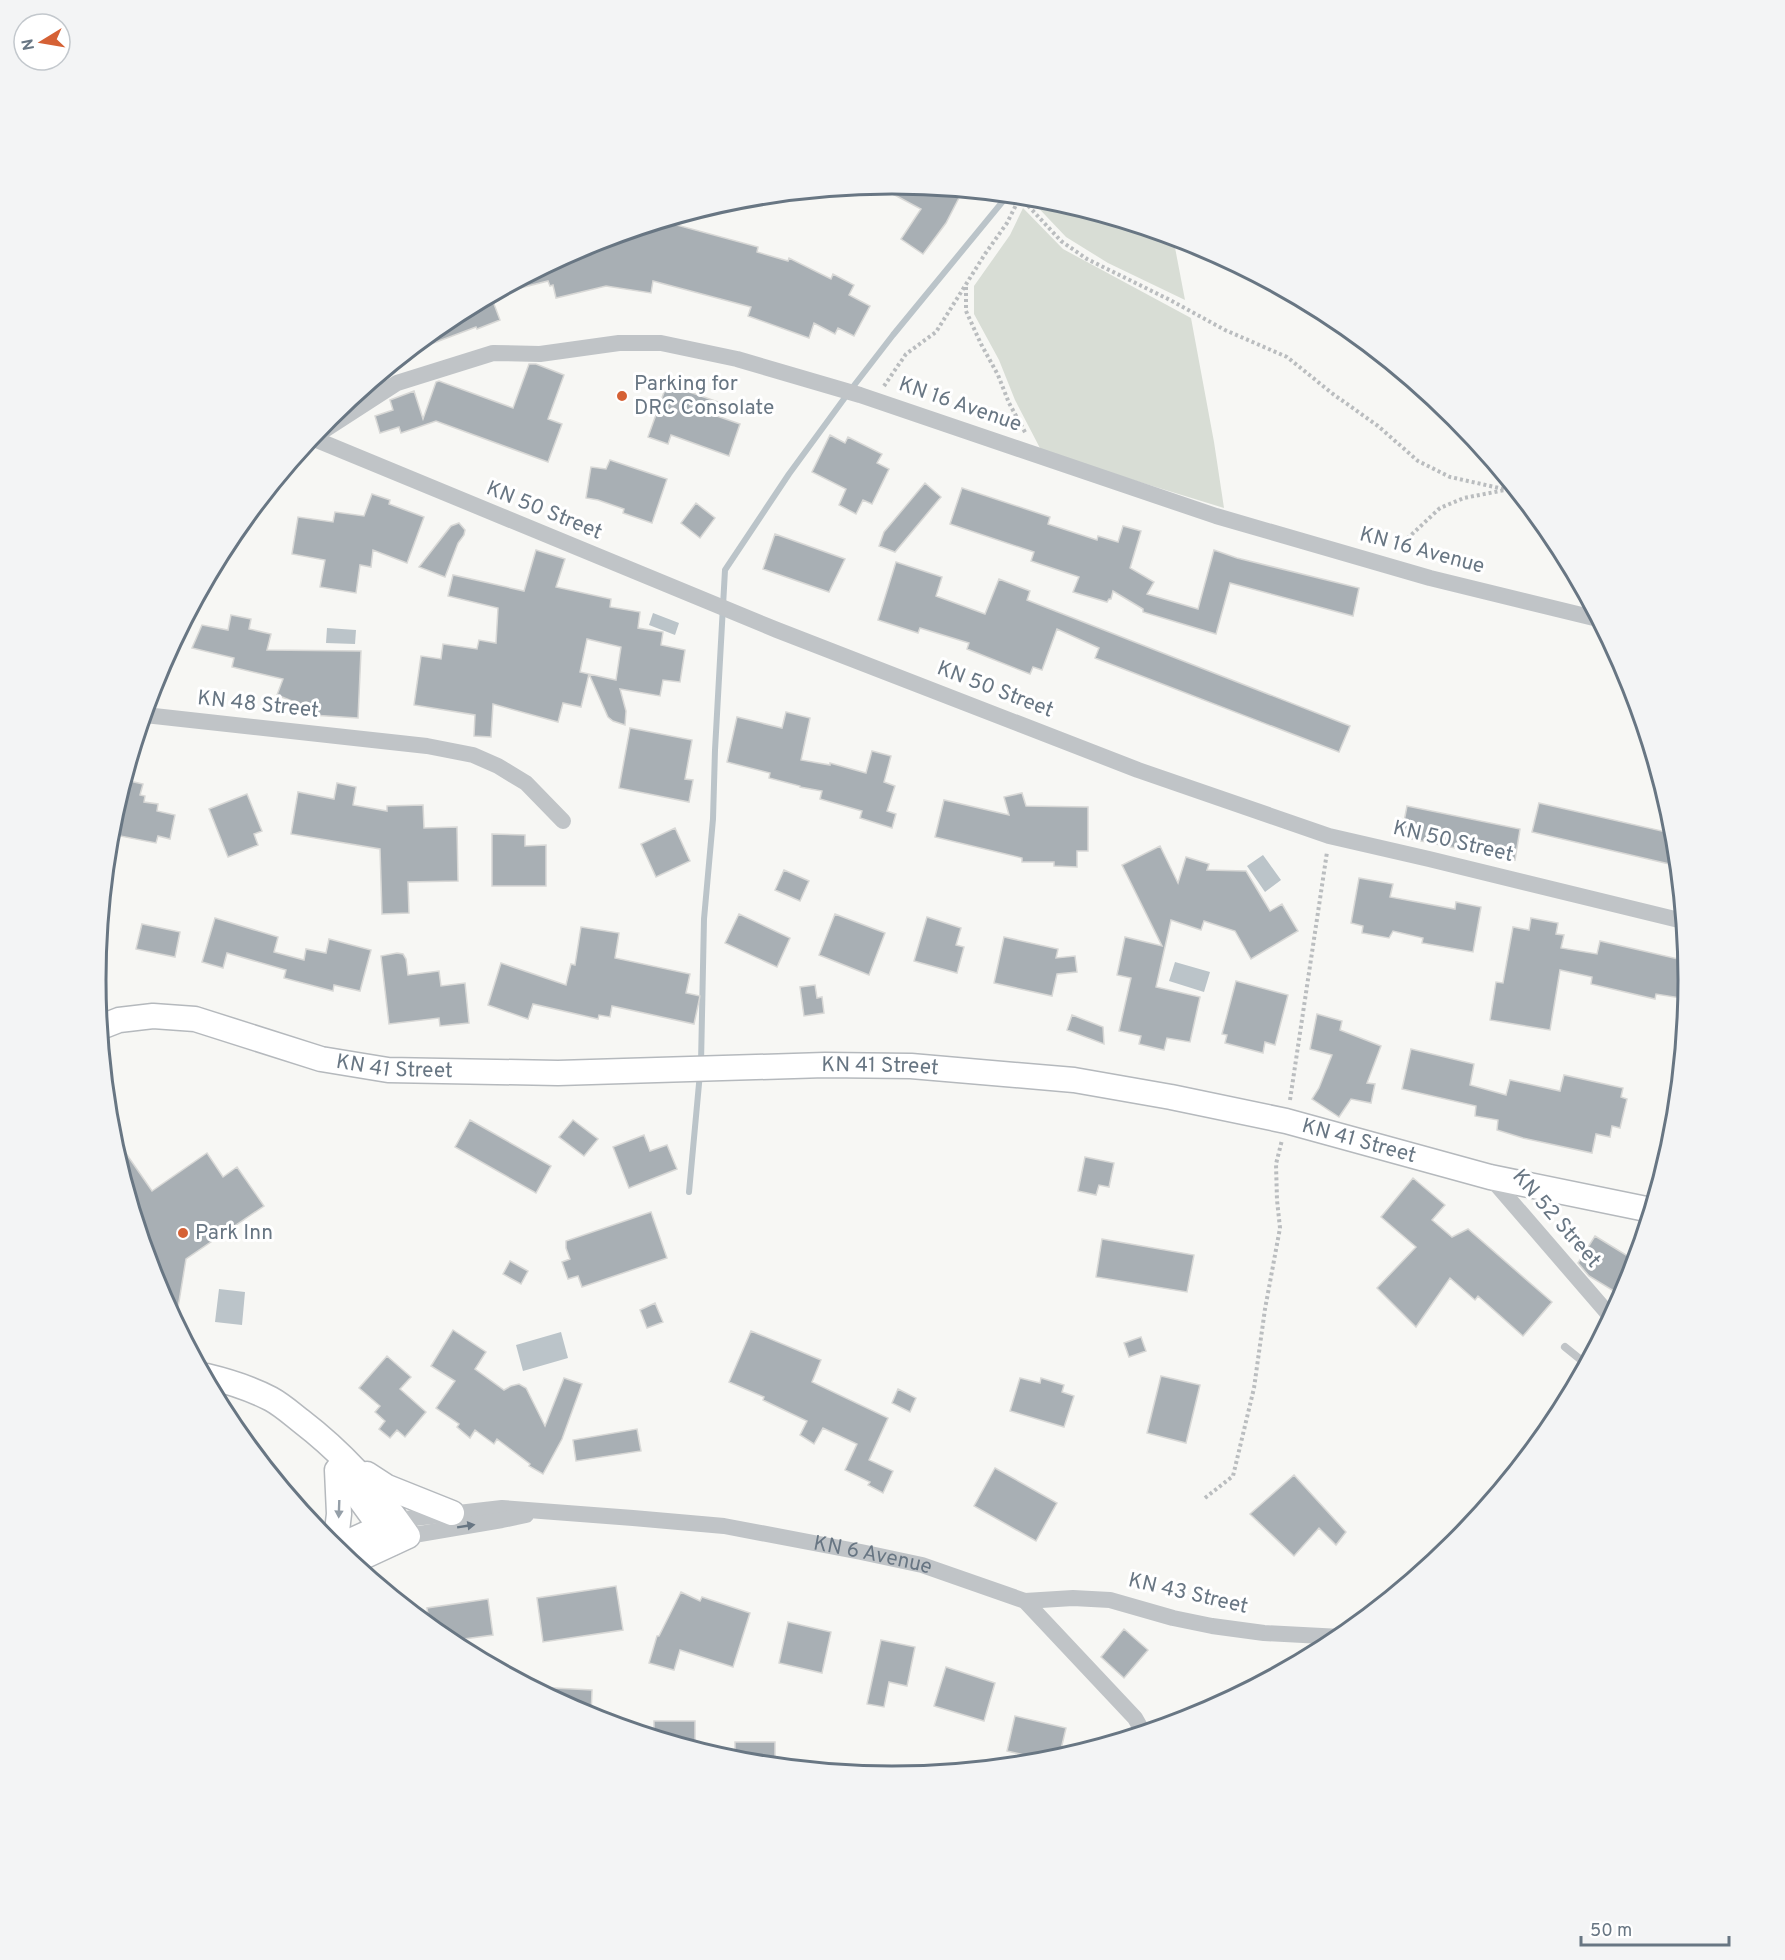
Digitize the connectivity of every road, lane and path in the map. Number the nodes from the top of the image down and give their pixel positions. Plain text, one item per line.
1 (1016, 204) edge
2 (1029, 206) edge
3 (966, 286) junction
4 (871, 399) junction
5 (344, 417) edge
6 (321, 442) edge
7 (1035, 454) junction
8 (1506, 490) edge
9 (1507, 490) edge
10 (1380, 564) junction
11 (1589, 617) edge
12 (152, 716) edge
13 (563, 821) dead end
14 (1329, 836) junction
15 (1676, 919) edge
16 (108, 1024) edge
17 (1286, 1121) junction
18 (1490, 1177) junction
19 (1644, 1209) edge
20 (1605, 1310) edge
21 (1565, 1347) dead end
22 (1580, 1359) edge
23 (216, 1379) edge
24 (344, 1467) junction
25 (1205, 1498) dead end
26 (539, 1512) junction
27 (452, 1513) junction
28 (394, 1532) junction
29 (336, 1535) edge
30 (346, 1545) edge
31 (359, 1557) edge
32 (1025, 1601) junction
33 (1325, 1636) edge
34 (1139, 1726) edge

1 - 3 path
2 - 8 path
3 - 4 path
3 - 7 path
4 - 5 street, KN 16 Avenue
4 - 7 street, KN 16 Avenue
6 - 14 street, KN 50 Street
7 - 10 street, KN 16 Avenue
9 - 10 path
10 - 11 street, KN 16 Avenue
12 - 13 street, KN 48 Street
14 - 15 street, KN 50 Street
14 - 17 path
16 - 17 main road, KN 41 Street
17 - 18 main road, KN 41 Street
17 - 25 path
18 - 19 main road, KN 41 Street
18 - 20 street, KN 52 Street
21 - 22 lane
23 - 24 main road
24 - 27 main road
24 - 28 main road
24 -> 29 main road
26 - 27 street, KN 6 Avenue
28 -> 26 street, KN 6 Avenue
26 - 32 street, KN 6 Avenue
27 - 28 street, KN 6 Avenue
28 - 30 main road, KN 6 Avenue
28 - 31 main road, KN 6 Avenue
32 - 33 street, KN 43 Street
32 - 34 street, KN 6 Avenue

